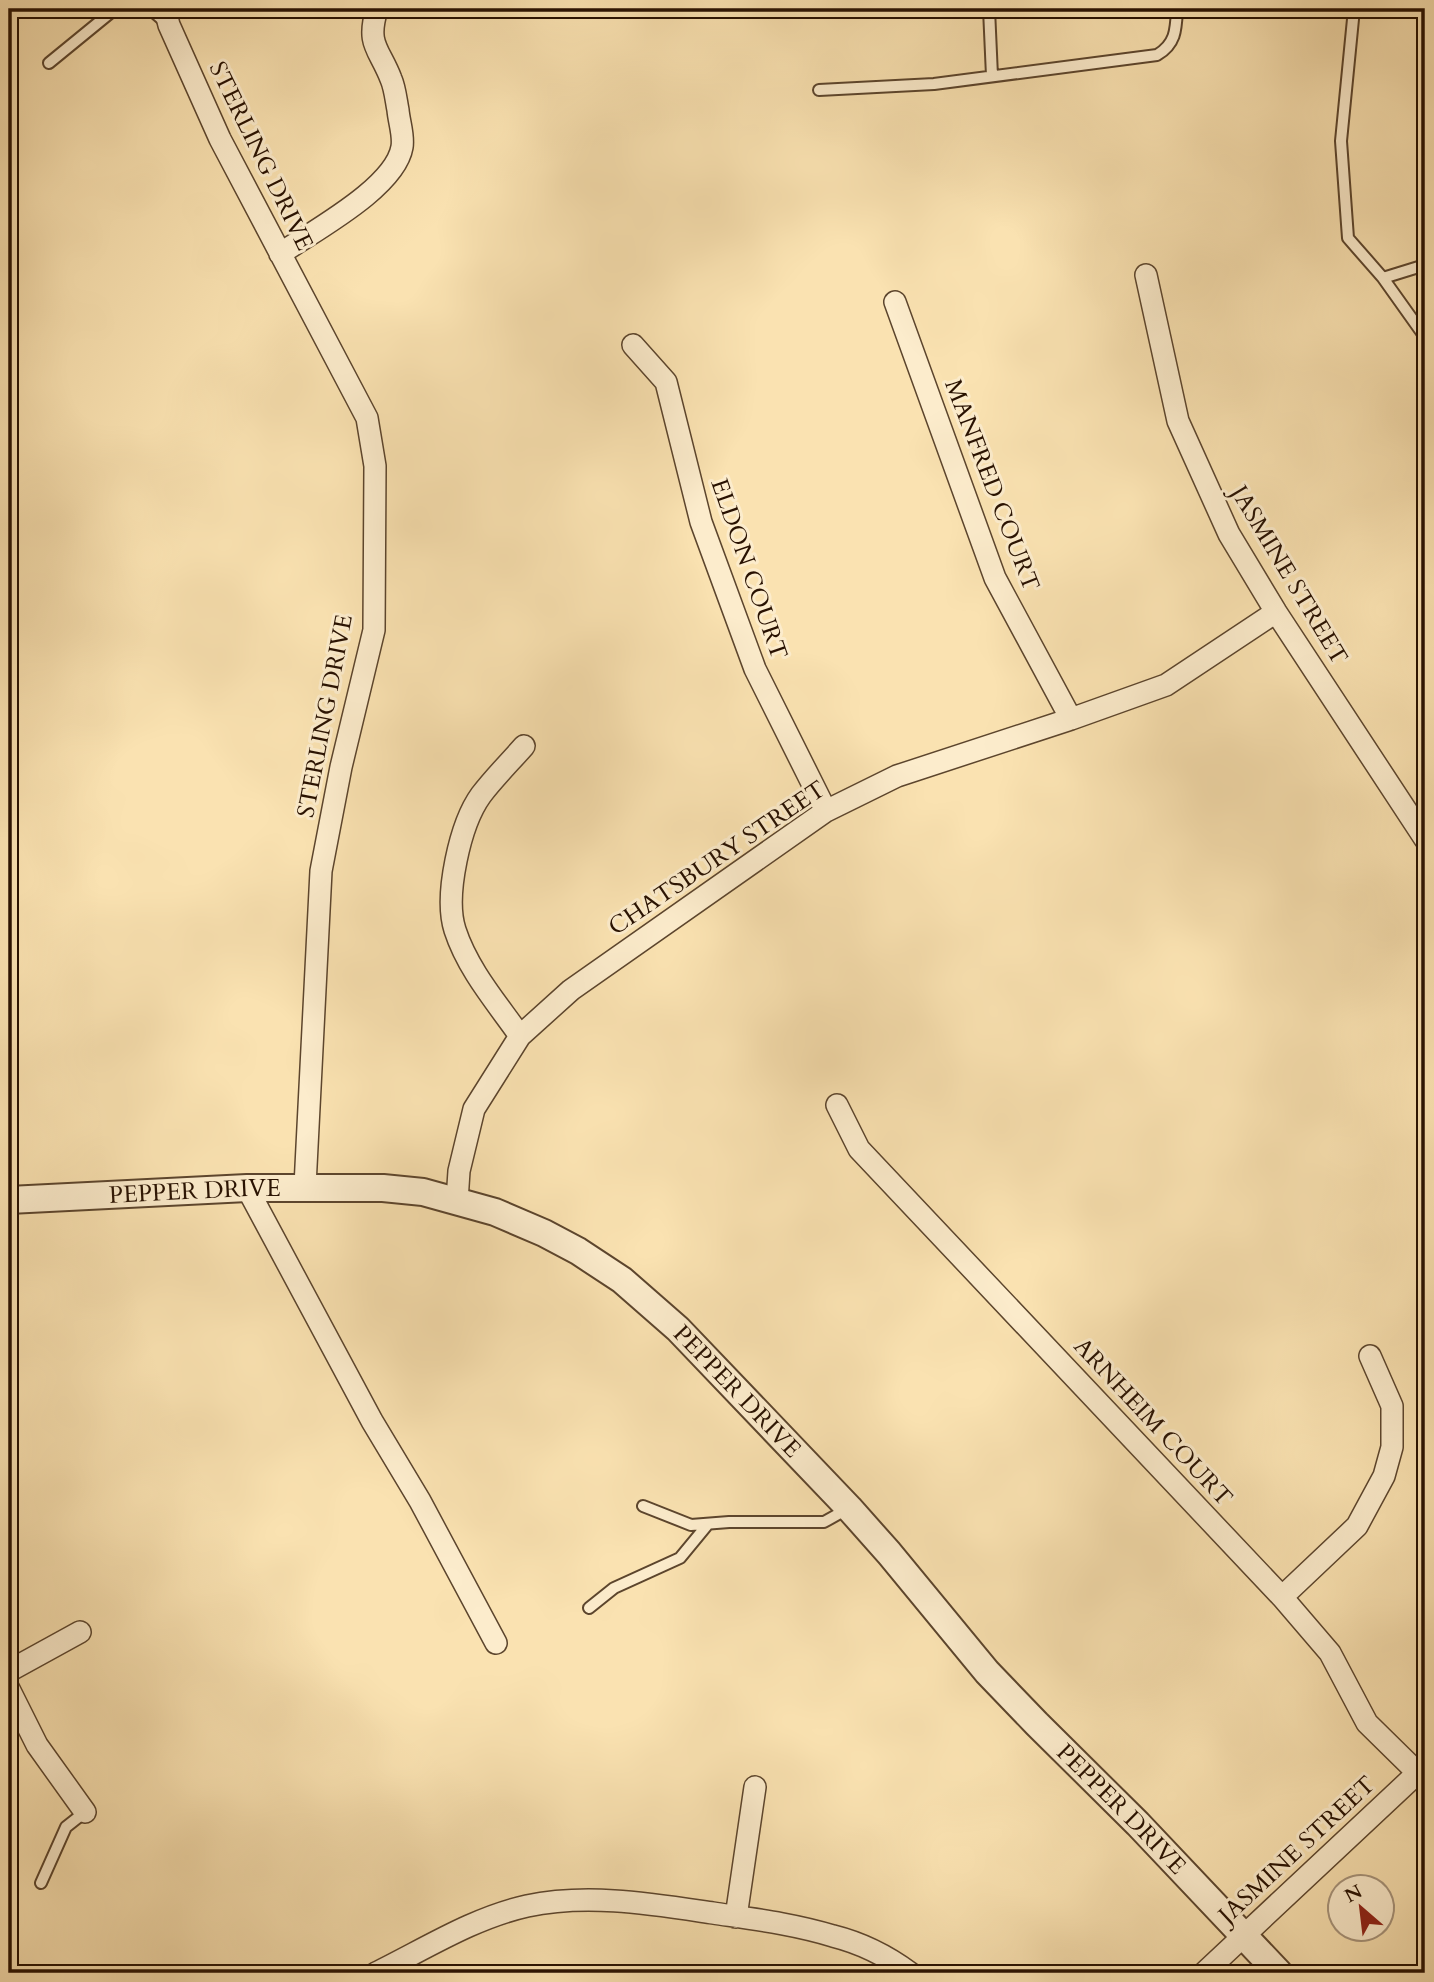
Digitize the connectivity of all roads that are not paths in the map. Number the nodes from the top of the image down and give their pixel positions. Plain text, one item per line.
1 (115, 9) edge
2 (150, 9) edge
3 (377, 9) edge
4 (989, 9) edge
5 (1177, 9) edge
6 (1354, 9) edge
7 (167, 17) edge
8 (49, 63) dead end
9 (992, 76) junction
10 (819, 90) dead end
11 (279, 254) junction
12 (1425, 265) edge
13 (1146, 275) dead end
14 (1383, 278) junction
15 (895, 302) dead end
16 (1425, 337) edge
17 (633, 345) dead end
18 (1276, 612) junction
19 (1071, 719) junction
20 (524, 746) dead end
21 (826, 811) junction
22 (1425, 839) edge
23 (520, 1036) junction
24 (837, 1105) dead end
25 (305, 1186) junction
26 (247, 1188) junction
27 (9, 1200) edge
28 (457, 1200) junction
29 (1370, 1356) dead end
30 (643, 1506) dead end
31 (849, 1508) junction
32 (708, 1524) junction
33 (1282, 1597) junction
34 (589, 1608) dead end
35 (80, 1632) dead end
36 (496, 1643) dead end
37 (9, 1671) edge
38 (9, 1689) edge
39 (1423, 1773) edge
40 (755, 1787) dead end
41 (85, 1812) joint
42 (41, 1883) dead end
43 (736, 1916) junction
44 (1244, 1935) junction
45 (376, 1973) edge
46 (910, 1973) edge
47 (1204, 1973) edge
48 (1279, 1973) edge

1 - 8 lane
2 - 7 lane
3 - 11 street
4 - 9 lane
5 - 9 lane
6 - 14 lane
7 - 11 street, STERLING DRIVE
9 - 10 lane
11 - 25 street, STERLING DRIVE
12 - 14 lane
13 - 18 street, JASMINE STREET
14 - 16 lane
15 - 19 street, MANFRED COURT
17 - 21 street, ELDON COURT
18 - 19 street, CHATSBURY STREET
18 - 22 street, JASMINE STREET
19 - 21 street, CHATSBURY STREET
20 - 23 street
21 - 23 street, CHATSBURY STREET
23 - 28 street, CHATSBURY STREET
24 - 33 street, ARNHEIM COURT
25 - 26 street, PEPPER DRIVE
25 - 28 street, PEPPER DRIVE
26 - 27 street, PEPPER DRIVE
26 - 36 street
28 - 31 street, PEPPER DRIVE
29 - 33 street
30 - 32 lane
31 - 32 lane
31 - 44 street, PEPPER DRIVE
32 - 34 lane
33 - 39 street, ARNHEIM COURT
35 - 37 street
38 - 41 street
39 - 44 street, JASMINE STREET
40 - 43 street
41 - 42 lane
43 - 45 street
43 - 46 street
44 - 47 street, JASMINE STREET
44 - 48 street, PEPPER DRIVE

